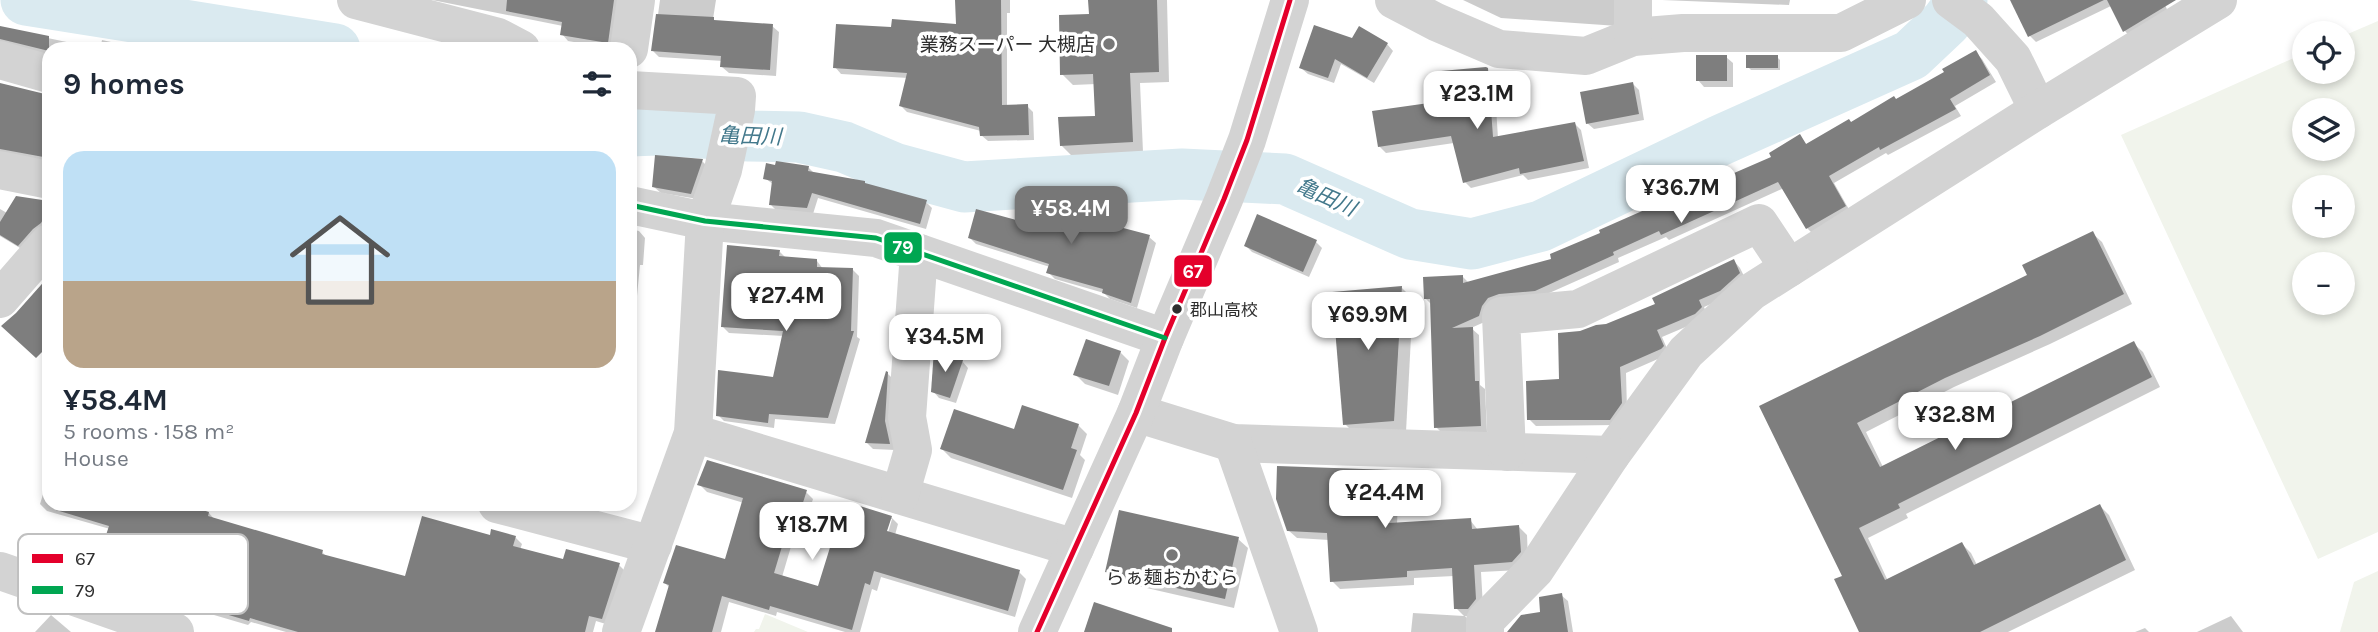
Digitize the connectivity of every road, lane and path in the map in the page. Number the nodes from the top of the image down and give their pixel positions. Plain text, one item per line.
1 (356, 0) edge
2 (636, 0) edge
3 (1290, 0) edge
4 (1394, 0) edge
5 (1907, 0) edge
6 (2218, 0) edge
7 (414, 8) edge
8 (1964, 10) edge
9 (1633, 19) edge
10 (508, 42) edge
11 (630, 42) edge
12 (0, 60) edge
13 (42, 72) edge
14 (637, 90) edge
15 (2038, 110) junction
16 (0, 170) edge
17 (42, 179) edge
18 (637, 206) edge
19 (705, 221) junction
20 (42, 251) edge
21 (919, 253) junction
22 (1788, 268) junction
23 (0, 299) edge
24 (1165, 338) junction
25 (1136, 413) junction
26 (693, 433) junction
27 (1233, 443) junction
28 (1507, 452) junction
29 (1611, 456) junction
30 (900, 495) junction
31 (528, 511) edge
32 (653, 545) junction
33 (1075, 548) junction
34 (111, 614) edge
35 (175, 632) edge
36 (621, 632) edge
37 (1037, 632) edge
38 (1299, 632) edge
39 (1485, 632) edge

1 - 7 street
2 - 11 street
3 - 24 street
4 - 9 street
5 - 9 street
6 - 15 street
7 - 10 street
8 - 15 street
12 - 13 street
14 - 19 street
15 - 22 street
16 - 17 street
18 - 19 street
19 - 21 street
19 - 26 street
20 - 23 street
21 - 24 street
21 - 30 street
22 - 28 street
22 - 29 street
24 - 25 street
25 - 27 street
25 - 33 street
26 - 30 street
26 - 32 street
27 - 28 street
27 - 38 street
28 - 29 street
29 - 39 street
30 - 33 street
31 - 32 street
32 - 36 street
33 - 37 street
34 - 35 street

